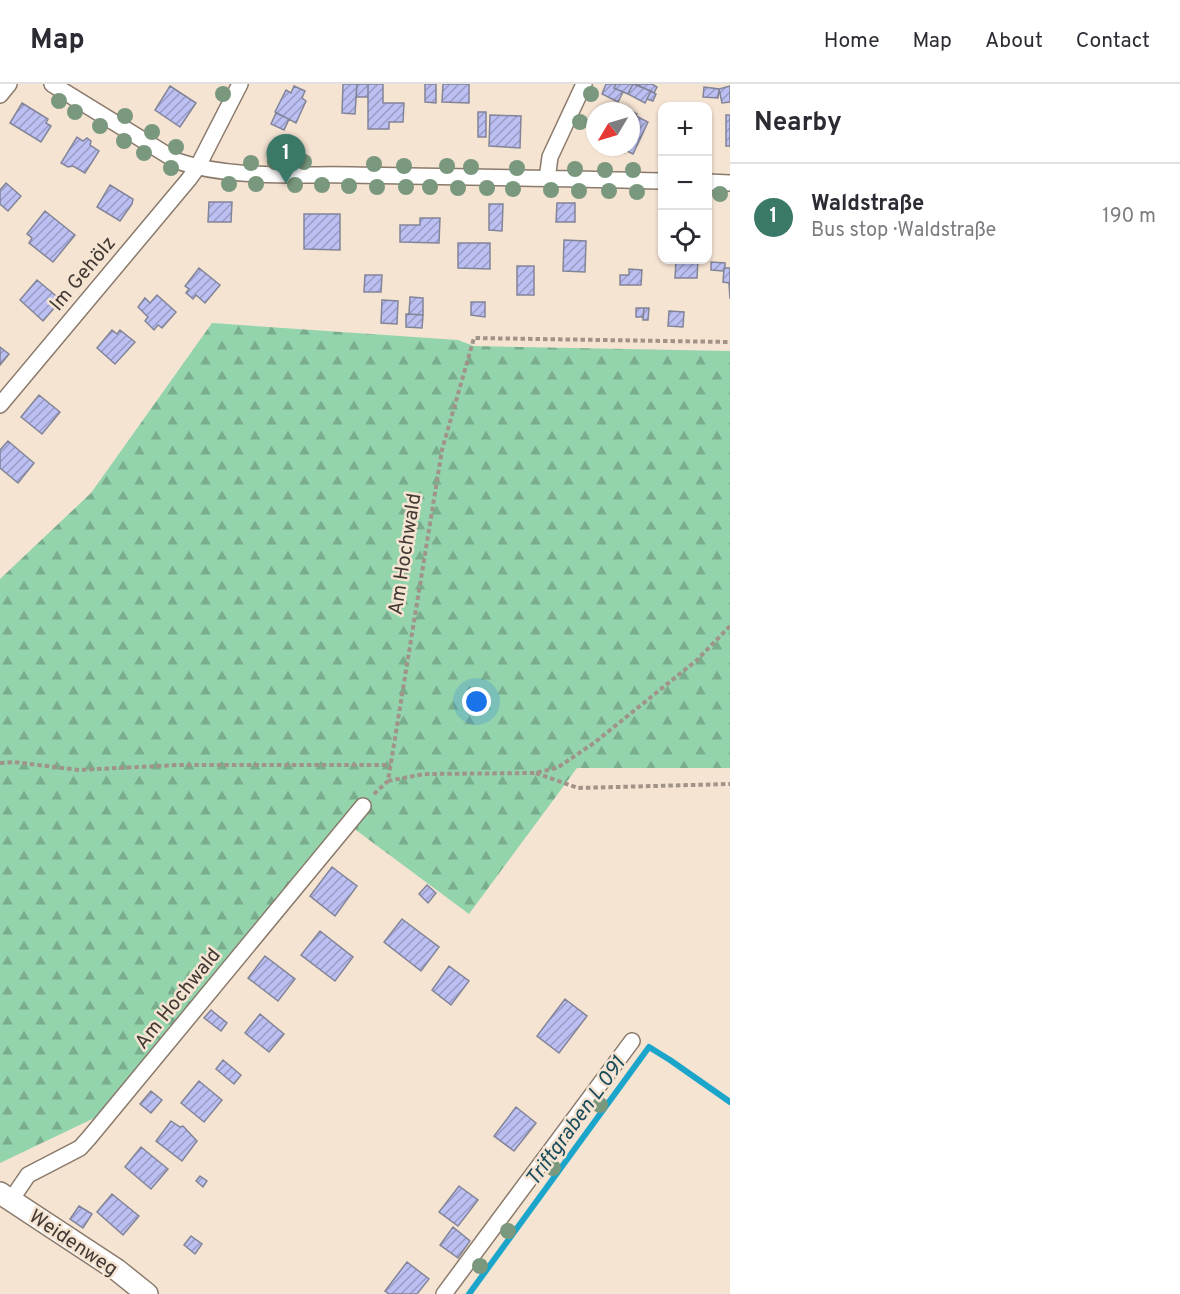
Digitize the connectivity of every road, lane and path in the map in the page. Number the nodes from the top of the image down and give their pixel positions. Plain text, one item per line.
1 (9, 84) edge
2 (52, 84) edge
3 (240, 84) edge
4 (584, 84) edge
5 (0, 95) edge
6 (197, 168) junction
7 (547, 179) junction
8 (658, 181) edge
9 (712, 182) edge
10 (730, 183) edge
11 (730, 342) edge
12 (0, 405) edge
13 (730, 626) edge
14 (0, 763) edge
15 (391, 765) junction
16 (535, 773) junction
17 (730, 784) edge
18 (363, 806) dead end
19 (632, 1041) dead end
20 (5, 1197) edge
21 (141, 1292) edge
22 (444, 1294) edge

1 - 5 street
2 - 6 street
3 - 6 street, Im Gehölz
4 - 7 street
6 - 7 street
6 - 12 street, Im Gehölz
7 - 8 street
9 - 10 street
11 - 15 path, Am Hochwald
13 - 16 path
14 - 15 path
15 - 16 path, Am Hochwald
16 - 17 path
18 - 20 street, Am Hochwald
19 - 22 street
20 - 21 street, Weidenweg

